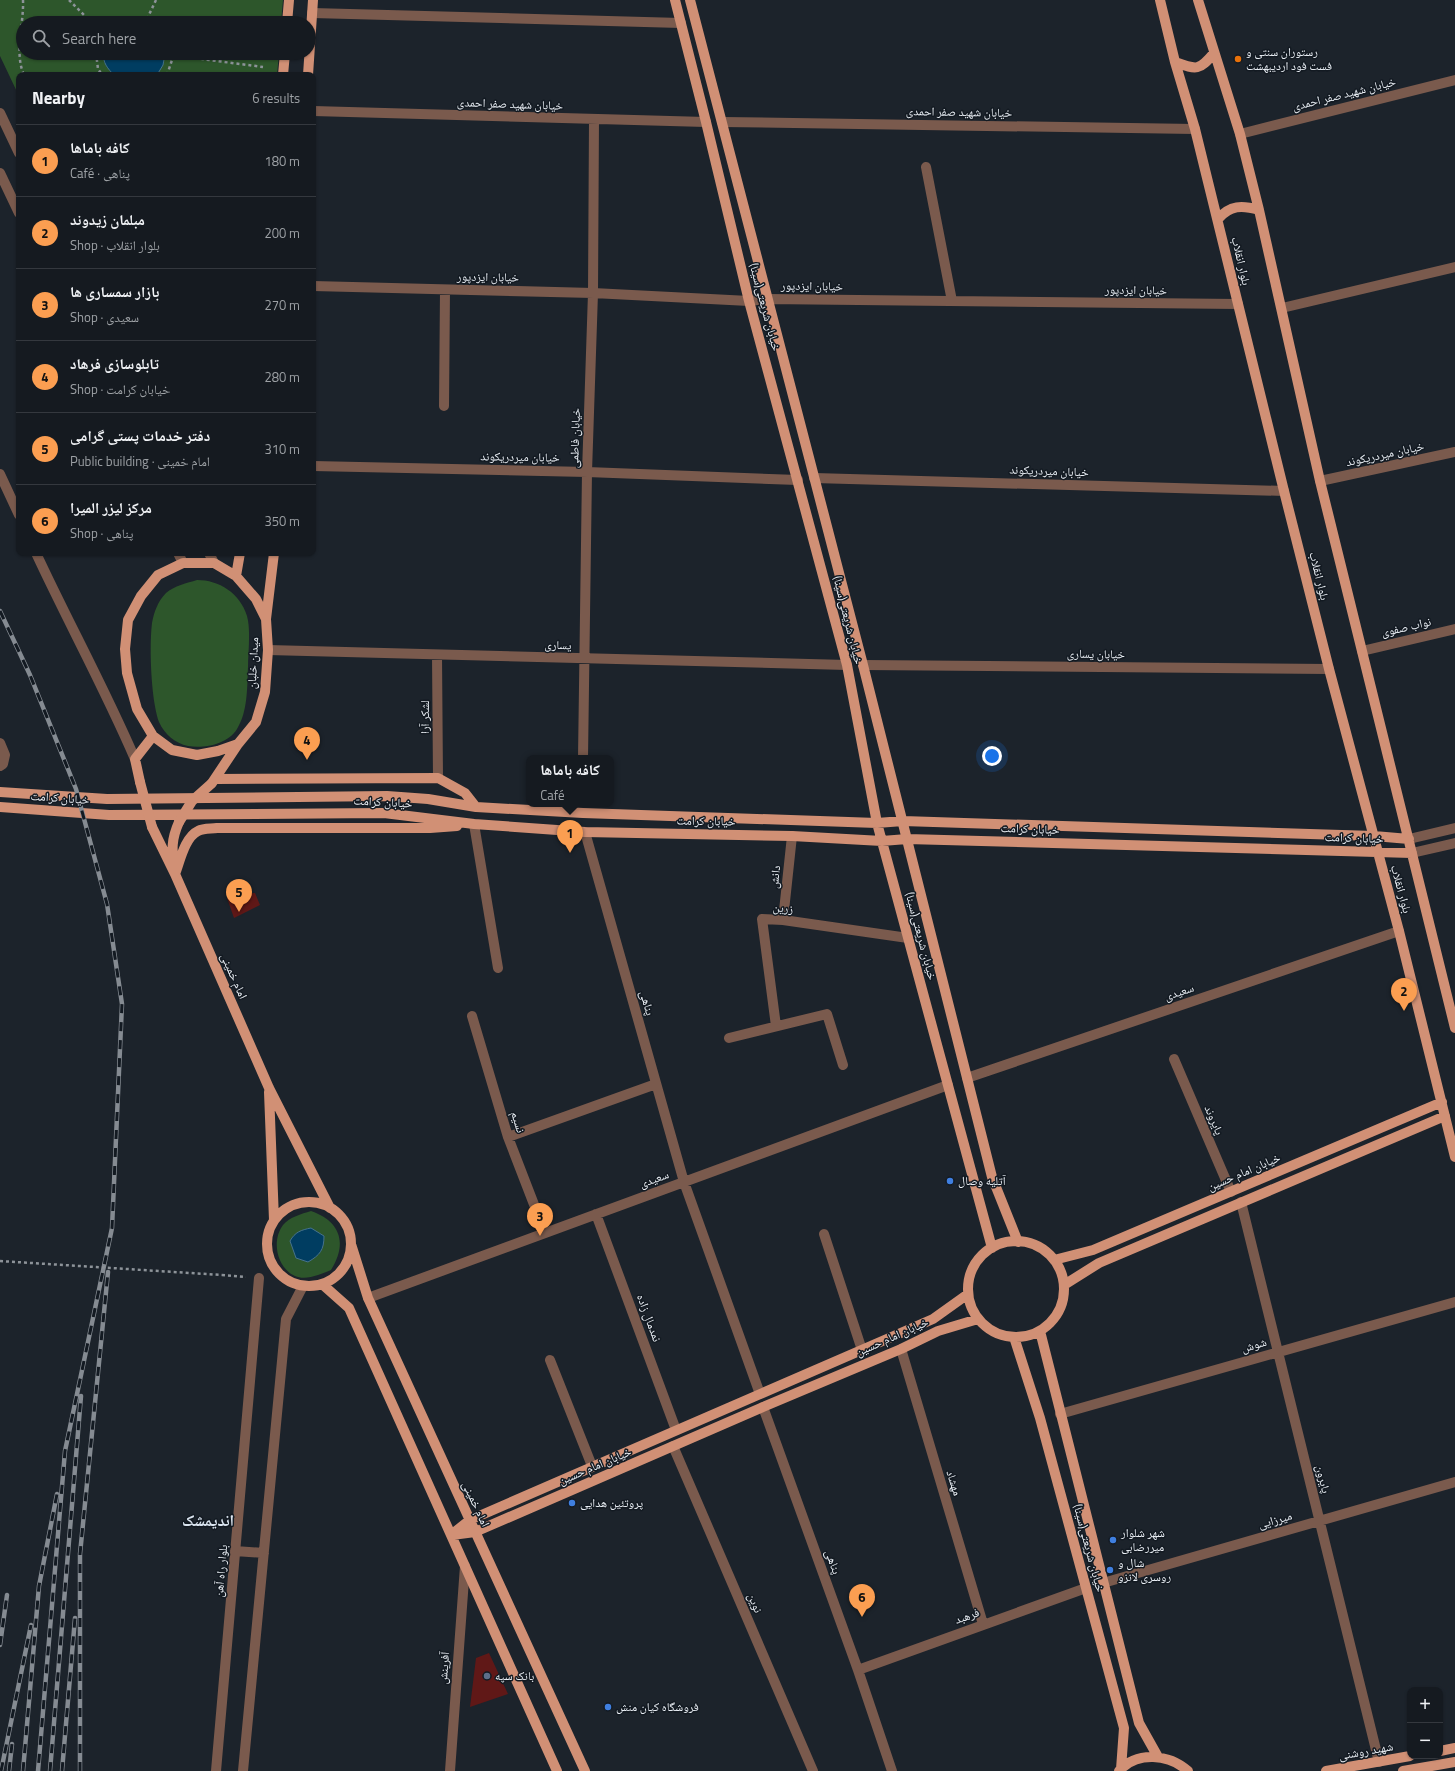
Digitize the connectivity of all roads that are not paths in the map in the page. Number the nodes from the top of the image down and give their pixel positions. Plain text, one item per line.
1 (289, 0) edge
2 (313, 0) edge
3 (675, 0) edge
4 (690, 0) edge
5 (1160, 0) edge
6 (1198, 0) edge
7 (312, 13) junction
8 (288, 16) edge
9 (312, 16) edge
10 (681, 23) junction
11 (1214, 53) junction
12 (284, 60) edge
13 (309, 60) edge
14 (1175, 62) junction
15 (283, 72) edge
16 (308, 72) edge
17 (1455, 80) edge
18 (316, 111) edge
19 (0, 113) edge
20 (594, 119) junction
21 (706, 122) junction
22 (722, 122) junction
23 (1195, 129) junction
24 (1240, 134) junction
25 (16, 147) edge
26 (926, 167) dead end
27 (0, 173) edge
28 (16, 207) edge
29 (1259, 210) junction
30 (1218, 219) junction
31 (1455, 267) edge
32 (316, 286) edge
33 (446, 290) junction
34 (593, 293) junction
35 (767, 298) junction
36 (749, 301) junction
37 (952, 301) junction
38 (1238, 304) junction
39 (1282, 308) junction
40 (444, 406) dead end
41 (1455, 452) edge
42 (316, 466) edge
43 (587, 472) junction
44 (0, 474) edge
45 (814, 478) junction
46 (798, 480) junction
47 (1320, 481) junction
48 (1284, 491) junction
49 (16, 509) edge
50 (37, 556) edge
51 (180, 556) edge
52 (210, 556) edge
53 (239, 556) edge
54 (274, 556) edge
55 (183, 563) junction
56 (214, 563) junction
57 (236, 576) junction
58 (266, 619) junction
59 (1455, 629) edge
60 (268, 650) junction
61 (1362, 651) junction
62 (437, 655) junction
63 (583, 659) junction
64 (847, 665) junction
65 (863, 665) junction
66 (1329, 669) junction
67 (153, 736) junction
68 (0, 743) edge
69 (238, 744) junction
70 (583, 755) edge
71 (135, 759) junction
72 (0, 766) edge
73 (438, 778) junction
74 (213, 782) junction
75 (0, 792) edge
76 (0, 807) edge
77 (476, 807) junction
78 (583, 809) edge
79 (903, 821) junction
80 (877, 823) junction
81 (474, 824) junction
82 (1455, 828) edge
83 (585, 832) junction
84 (792, 836) junction
85 (1374, 836) junction
86 (1408, 838) junction
87 (907, 839) junction
88 (882, 841) junction
89 (1455, 843) edge
90 (1378, 852) junction
91 (1412, 853) junction
92 (175, 874) junction
93 (783, 920) junction
94 (1399, 930) junction
95 (908, 938) junction
96 (498, 968) dead end
97 (472, 1016) dead end
98 (776, 1026) junction
99 (1455, 1028) edge
100 (729, 1038) dead end
101 (1174, 1059) dead end
102 (843, 1065) dead end
103 (967, 1078) junction
104 (656, 1084) junction
105 (948, 1085) junction
106 (269, 1088) junction
107 (1442, 1102) junction
108 (1445, 1116) junction
109 (508, 1137) junction
110 (1455, 1157) edge
111 (684, 1182) junction
112 (1231, 1192) junction
113 (1241, 1202) junction
114 (330, 1208) junction
115 (596, 1214) junction
116 (274, 1220) junction
117 (545, 1233) junction
118 (824, 1234) dead end
119 (1018, 1242) junction
120 (351, 1244) junction
121 (992, 1248) junction
122 (1054, 1260) junction
123 (259, 1278) road end
124 (322, 1284) junction
125 (1064, 1285) junction
126 (303, 1286) junction
127 (968, 1294) junction
128 (368, 1298) junction
129 (1455, 1302) edge
130 (978, 1319) junction
131 (1040, 1331) junction
132 (1014, 1337) junction
133 (900, 1349) junction
134 (862, 1350) junction
135 (1278, 1352) junction
136 (550, 1360) dead end
137 (760, 1394) junction
138 (763, 1407) junction
139 (1060, 1414) junction
140 (676, 1430) junction
141 (673, 1446) junction
142 (592, 1466) junction
143 (1455, 1482) edge
144 (470, 1520) junction
145 (1320, 1520) junction
146 (475, 1532) junction
147 (451, 1535) junction
148 (235, 1551) junction
149 (264, 1554) junction
150 (465, 1566) junction
151 (1103, 1583) junction
152 (1086, 1588) junction
153 (983, 1624) junction
154 (858, 1670) junction
155 (1455, 1748) edge
156 (1443, 1750) edge
157 (1158, 1757) junction
158 (1407, 1757) edge
159 (1379, 1762) junction
160 (1455, 1762) edge
161 (1120, 1770) edge
162 (216, 1771) edge
163 (243, 1771) edge
164 (450, 1771) edge
165 (557, 1771) edge
166 (585, 1771) edge
167 (813, 1771) edge
168 (892, 1771) edge
169 (1188, 1771) edge
170 (1326, 1771) edge
171 (1403, 1771) edge

1 - 8 main road
2 - 7 main road
3 - 10 main road, خیابان شریعتی(سینا)
4 - 22 main road, خیابان شریعتی(سینا)
5 - 14 main road, بلوار انقلاب
6 - 11 main road, بلوار انقلاب
7 - 9 main road
7 - 10 street
10 - 21 main road, خیابان شریعتی(سینا)
11 - 14 main road
11 - 24 main road, بلوار انقلاب
12 - 15 main road
13 - 16 main road
14 - 23 main road, بلوار انقلاب
17 - 24 street, خیابان شهید صفر احمدی
18 - 20 street, خیابان شهید صفر احمدی
19 - 25 street
20 - 21 street, خیابان شهید صفر احمدی
20 - 34 street, خیابان فاطمی
21 - 36 main road, خیابان شریعتی(سینا)
22 - 23 street, خیابان شهید صفر احمدی
22 - 35 main road, خیابان شریعتی(سینا)
23 - 30 main road, بلوار انقلاب
24 - 29 main road, بلوار انقلاب
26 - 37 street
27 - 28 street
29 - 30 main road
29 - 39 main road, بلوار انقلاب
30 - 38 main road, بلوار انقلاب
31 - 39 street
32 - 33 street, خیابان ایزدپور
33 - 34 street, خیابان ایزدپور
33 - 40 street
34 - 36 street, خیابان ایزدپور
34 - 43 street, خیابان فاطمی
35 - 36 street, خیابان ایزدپور
35 - 37 street, خیابان ایزدپور
35 - 45 main road, خیابان شریعتی(سینا)
36 - 46 main road, خیابان شریعتی(سینا)
37 - 38 street, خیابان ایزدپور
38 - 48 main road, بلوار انقلاب
39 - 47 main road, بلوار انقلاب
41 - 47 street, خیابان میردریکوند
42 - 43 street, خیابان میردریکوند
43 - 46 street, خیابان میردریکوند
43 - 63 street, خیابان فاطمی
44 - 49 street
45 - 48 street, خیابان میردریکوند
45 - 65 main road, خیابان شریعتی(سینا)
46 - 64 main road, خیابان شریعتی(سینا)
47 - 61 main road, بلوار انقلاب
48 - 66 main road, بلوار انقلاب
50 - 71 street
51 - 55 street
52 - 56 street
53 - 57 main road
54 - 58 main road
55 - 56 main road
55 - 67 main road
56 - 57 main road, میدان خلبان
57 - 58 main road, میدان خلبان
58 - 60 main road, میدان خلبان
59 - 61 street, نواب صفوی
60 - 62 street, یساری
60 - 69 main road, میدان خلبان
61 - 86 main road, بلوار انقلاب
62 - 63 street, یساری
62 - 73 street, لشکر آرا
63 - 64 street, یساری
63 - 70 street, خیابان فاطمی
64 - 80 main road, خیابان شریعتی(سینا)
65 - 66 street, خیابان یساری
65 - 79 main road, خیابان شریعتی(سینا)
66 - 85 main road, بلوار انقلاب
67 - 69 main road
67 - 71 main road
68 - 72 street
69 - 74 main road, میدان خلبان
71 - 92 main road, امام خمینی, bridge
73 - 74 main road
73 - 77 main road
74 - 92 main road, میدان خلبان, bridge
75 - 77 main road, خیابان کرامت
76 - 81 main road, خیابان کرامت
77 - 78 main road, خیابان کرامت
78 - 80 main road, خیابان کرامت
79 - 80 main road, خیابان کرامت
79 - 85 main road, خیابان کرامت
79 - 87 main road, خیابان شریعتی(سینا)
80 - 88 main road, خیابان شریعتی(سینا)
81 - 83 main road, خیابان کرامت
81 - 92 main road
81 - 96 street
82 - 86 street
83 - 84 main road, خیابان کرامت
83 - 104 street, پناهی
84 - 88 main road, خیابان کرامت
84 - 93 street, دانش
85 - 86 main road, خیابان کرامت
85 - 90 main road, بلوار انقلاب
86 - 91 main road, بلوار انقلاب
87 - 88 main road, خیابان کرامت
87 - 90 main road, خیابان کرامت
87 - 103 main road, خیابان شریعتی(سینا)
88 - 95 main road, خیابان شریعتی(سینا)
89 - 91 street
90 - 91 main road, خیابان کرامت
90 - 94 main road, بلوار انقلاب
91 - 99 main road, بلوار انقلاب
92 - 106 main road, امام خمینی
93 - 95 street, زرین
93 - 98 street, زرین
94 - 103 street, سعیدی
94 - 107 main road, بلوار انقلاب
95 - 105 main road, خیابان شریعتی(سینا)
97 - 109 street, نسیم
98 - 100 street
98 - 102 street
101 - 112 street, پایروند
103 - 119 main road, خیابان شریعتی(سینا)
104 - 109 street
104 - 111 street, پناهی
105 - 111 street, سعیدی
105 - 121 main road, خیابان شریعتی(سینا)
106 - 114 main road, امام خمینی
106 - 116 main road, امام خمینی
107 - 108 main road, بلوار انقلاب
107 - 112 main road, خیابان امام حسین
108 - 110 main road, بلوار انقلاب
108 - 113 main road
109 - 117 street, نسیم
111 - 115 street, سعیدی
111 - 137 street, پناهی
112 - 122 main road, خیابان امام حسین
113 - 125 main road
113 - 135 street, پایرون
114 - 116 main road
114 - 120 main road
115 - 117 street, سعیدی
115 - 140 street, نمدمال زاده
116 - 126 main road
117 - 128 street, سعیدی
118 - 134 street
119 - 121 main road
119 - 122 main road
120 - 124 main road
120 - 128 main road, امام خمینی
121 - 127 main road
122 - 125 main road
123 - 148 street, بلوار راه آهن
124 - 126 main road
124 - 147 main road
125 - 131 main road
126 - 149 street
127 - 130 main road
127 - 134 main road, خیابان امام حسین
128 - 144 main road, امام خمینی
129 - 135 street, شوش
130 - 132 main road
130 - 133 main road, خیابان امام حسین
131 - 132 main road
131 - 139 main road, خیابان شریعتی(سینا)
132 - 152 main road, خیابان شریعتی(سینا)
133 - 138 main road, خیابان امام حسین
133 - 153 street, مهشاد
134 - 137 main road, خیابان امام حسین
135 - 139 street, شوش
135 - 145 street, پایرون
136 - 142 street
137 - 140 main road, خیابان امام حسین
138 - 141 main road, خیابان امام حسین
138 - 154 street, پناهی
139 - 151 main road, خیابان شریعتی(سینا)
140 - 142 main road, خیابان امام حسین
141 - 146 main road, خیابان امام حسین
141 - 167 street, نوین
142 - 144 main road, خیابان امام حسین
143 - 145 street, میرزایی
144 - 146 main road, امام خمینی
144 - 147 main road, خیابان امام حسین
145 - 151 street, میرزایی
145 - 159 street, پایرون
146 - 147 main road, خیابان امام حسین
146 - 166 main road, امام خمینی
147 - 150 main road
148 - 149 street
148 - 162 street, بلوار راه آهن
149 - 163 street
150 - 164 street, آفرینش
150 - 165 main road
151 - 157 main road, خیابان شریعتی(سینا)
152 - 153 street, فرهبد
152 - 161 main road, خیابان شریعتی(سینا)
153 - 154 street, فرهبد
154 - 168 street, پناهی
155 - 156 main road
157 - 161 main road
157 - 169 main road
158 - 159 main road, شهید روشنی
159 - 170 main road, شهید روشنی
160 - 171 main road

